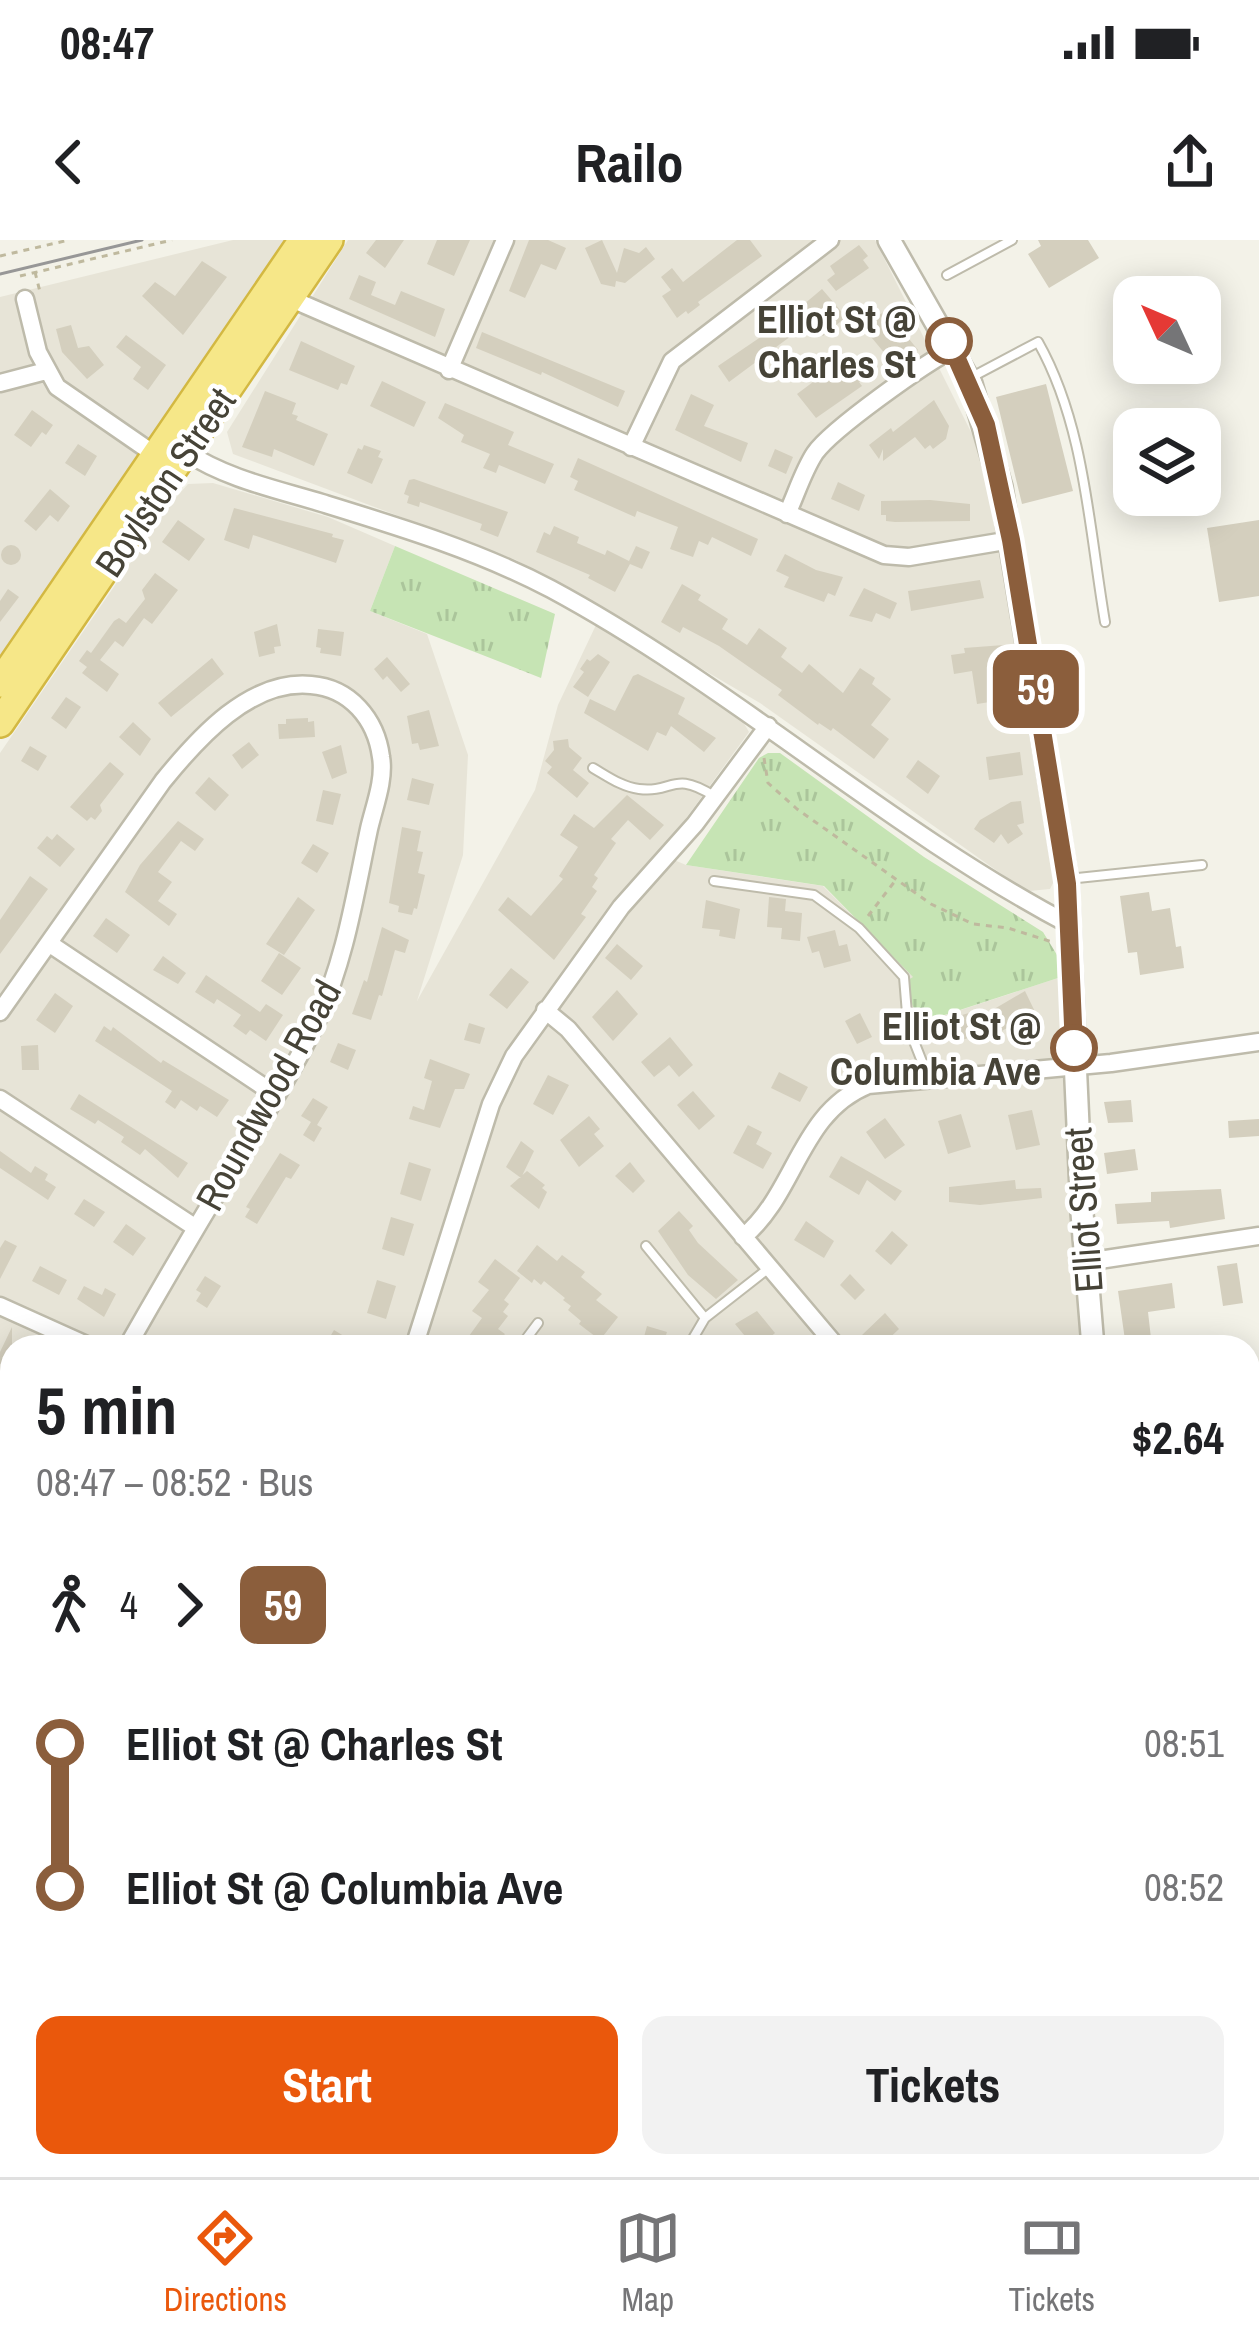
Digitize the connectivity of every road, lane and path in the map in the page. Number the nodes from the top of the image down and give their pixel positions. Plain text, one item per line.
1 (69, 240) edge
2 (172, 240) edge
3 (303, 240) edge
4 (329, 240) edge
5 (506, 240) edge
6 (830, 240) edge
7 (890, 240) edge
8 (1012, 240) edge
9 (994, 244) edge
10 (0, 256) edge
11 (947, 275) dead end
12 (20, 276) dead end
13 (290, 298) junction
14 (25, 299) dead end
15 (953, 350) junction
16 (449, 370) junction
17 (46, 371) junction
18 (968, 379) junction
19 (0, 383) edge
20 (631, 447) junction
21 (186, 452) junction
22 (157, 457) junction
23 (787, 514) junction
24 (1011, 540) junction
25 (1105, 622) dead end
26 (0, 683) edge
27 (0, 723) edge
28 (768, 726) junction
29 (592, 768) dead end
30 (716, 797) junction
31 (1202, 865) dead end
32 (1066, 879) junction
33 (896, 880) junction
34 (714, 881) dead end
35 (859, 928) junction
36 (1071, 936) junction
37 (50, 944) junction
38 (545, 1010) junction
39 (0, 1012) edge
40 (1259, 1042) edge
41 (1075, 1066) junction
42 (928, 1077) junction
43 (276, 1095) junction
44 (0, 1099) edge
45 (196, 1228) junction
46 (1259, 1236) edge
47 (743, 1237) junction
48 (646, 1246) dead end
49 (1086, 1262) junction
50 (769, 1268) junction
51 (0, 1306) edge
52 (705, 1318) junction
53 (538, 1323) dead end
54 (64, 1335) edge
55 (134, 1335) edge
56 (418, 1335) edge
57 (529, 1335) edge
58 (695, 1335) edge
59 (827, 1335) edge
60 (1092, 1335) edge

1 - 10 path
2 - 12 path
3 - 22 highway, Boylston Street
4 - 13 highway, Boylston Street
5 - 16 street
6 - 20 street
7 - 15 street, Elliot Street
8 - 9 lane
9 - 11 lane
13 - 16 street
13 - 21 highway, Boylston Street
14 - 17 street
15 - 18 street, Elliot Street
15 - 23 street
16 - 20 street
17 - 19 street
17 - 22 street
18 - 24 street, Elliot Street
18 - 25 lane
20 - 23 street
21 - 27 highway, Boylston Street
21 - 28 street
22 - 26 highway, Boylston Street
23 - 24 street
24 - 32 street, Elliot Street
28 - 30 street
28 - 33 path
28 - 36 street
29 - 30 lane
30 - 38 street
31 - 32 lane
32 - 36 street, Elliot Street
33 - 35 path
33 - 36 path
34 - 35 lane
35 - 42 lane
36 - 41 street, Elliot Street
37 - 39 street, Roundwood Road
37 - 43 street
37 - 43 street, Roundwood Road
38 - 47 street
38 - 56 street
40 - 41 street
41 - 42 street
41 - 49 street, Elliot Street
42 - 47 street
43 - 45 street, Roundwood Road
44 - 45 street
45 - 55 street, Roundwood Road
46 - 49 street
47 - 50 street
48 - 52 lane
49 - 60 street, Elliot Street
50 - 52 lane
50 - 59 street
51 - 54 street
52 - 58 lane
53 - 57 lane

